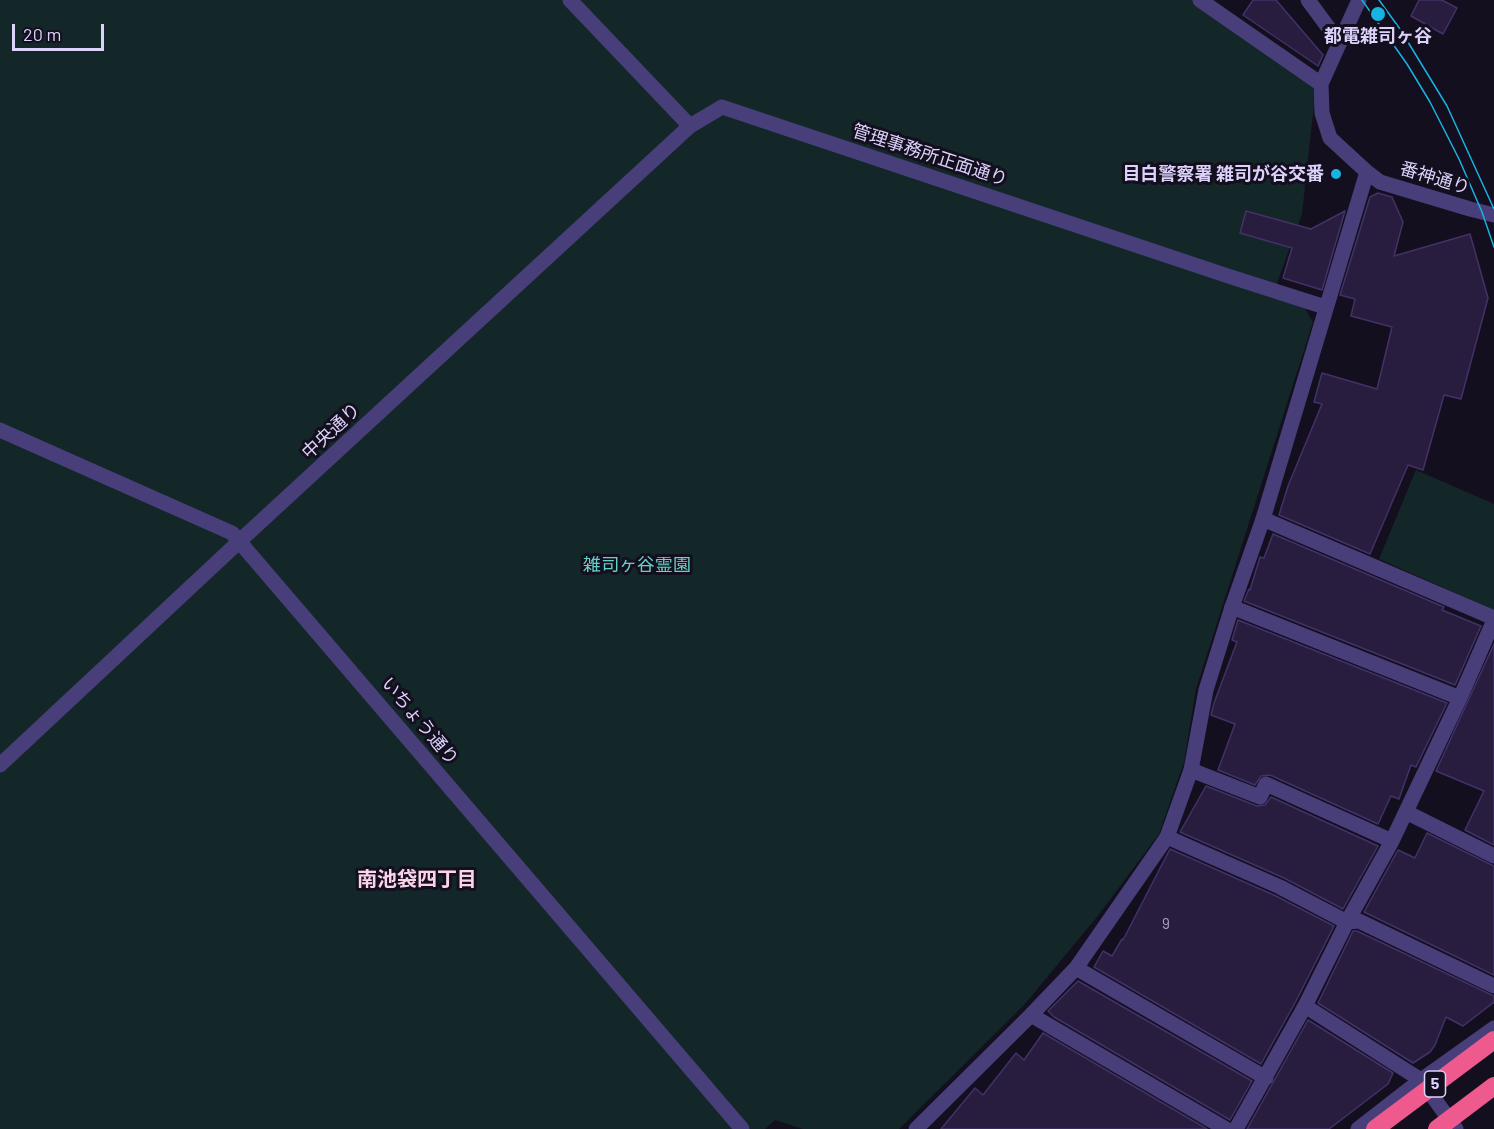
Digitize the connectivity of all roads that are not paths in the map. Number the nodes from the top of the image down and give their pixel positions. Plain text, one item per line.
1 (570, 0) edge
2 (1200, 0) edge
3 (1308, 0) edge
4 (1359, 0) edge
5 (1339, 42) junction
6 (1322, 84) junction
7 (690, 126) junction
8 (1367, 172) junction
9 (1494, 215) edge
10 (1325, 307) junction
11 (0, 430) edge
12 (1263, 519) junction
13 (240, 541) junction
14 (1232, 607) junction
15 (1494, 619) edge
16 (1488, 651) edge
17 (1460, 698) junction
18 (0, 765) edge
19 (1191, 770) junction
20 (1406, 812) junction
21 (1167, 837) junction
22 (1392, 841) junction
23 (1494, 855) edge
24 (1347, 922) junction
25 (1076, 968) junction
26 (1494, 986) edge
27 (1305, 1006) junction
28 (1031, 1015) junction
29 (1494, 1028) edge
30 (1494, 1040) edge
31 (1266, 1078) junction
32 (1421, 1080) junction
33 (1494, 1086) edge
34 (742, 1129) edge
35 (916, 1129) edge
36 (1226, 1129) edge
37 (1236, 1129) edge
38 (1358, 1129) edge
39 (1375, 1129) edge
40 (1437, 1129) edge
41 (1456, 1129) edge

1 - 7 street
2 - 6 street
3 - 5 street
4 - 5 street
5 - 6 street
6 - 8 street, 番神通り
7 - 10 street, 管理事務所正面通り
7 - 13 street, 中央通り
8 - 9 street, 番神通り
8 - 10 street
10 - 12 street
11 - 13 street, いちょう通り
12 - 14 street
12 - 15 street
13 - 18 street, 中央通り
13 - 34 street, いちょう通り
14 - 17 street
14 - 19 street
15 - 16 street
16 - 17 street
17 - 20 street
19 - 21 street
19 - 22 street
20 - 22 street
20 - 23 street
21 - 24 street
21 - 25 street
22 - 24 street
24 - 26 street
24 - 27 street
25 - 28 street
25 - 31 street
27 - 31 street
27 - 32 street
28 - 35 street
28 - 36 street
29 - 32 street
30 - 39 highway, 5
31 - 37 street
32 - 38 street
32 - 41 street
33 - 40 highway, 5

